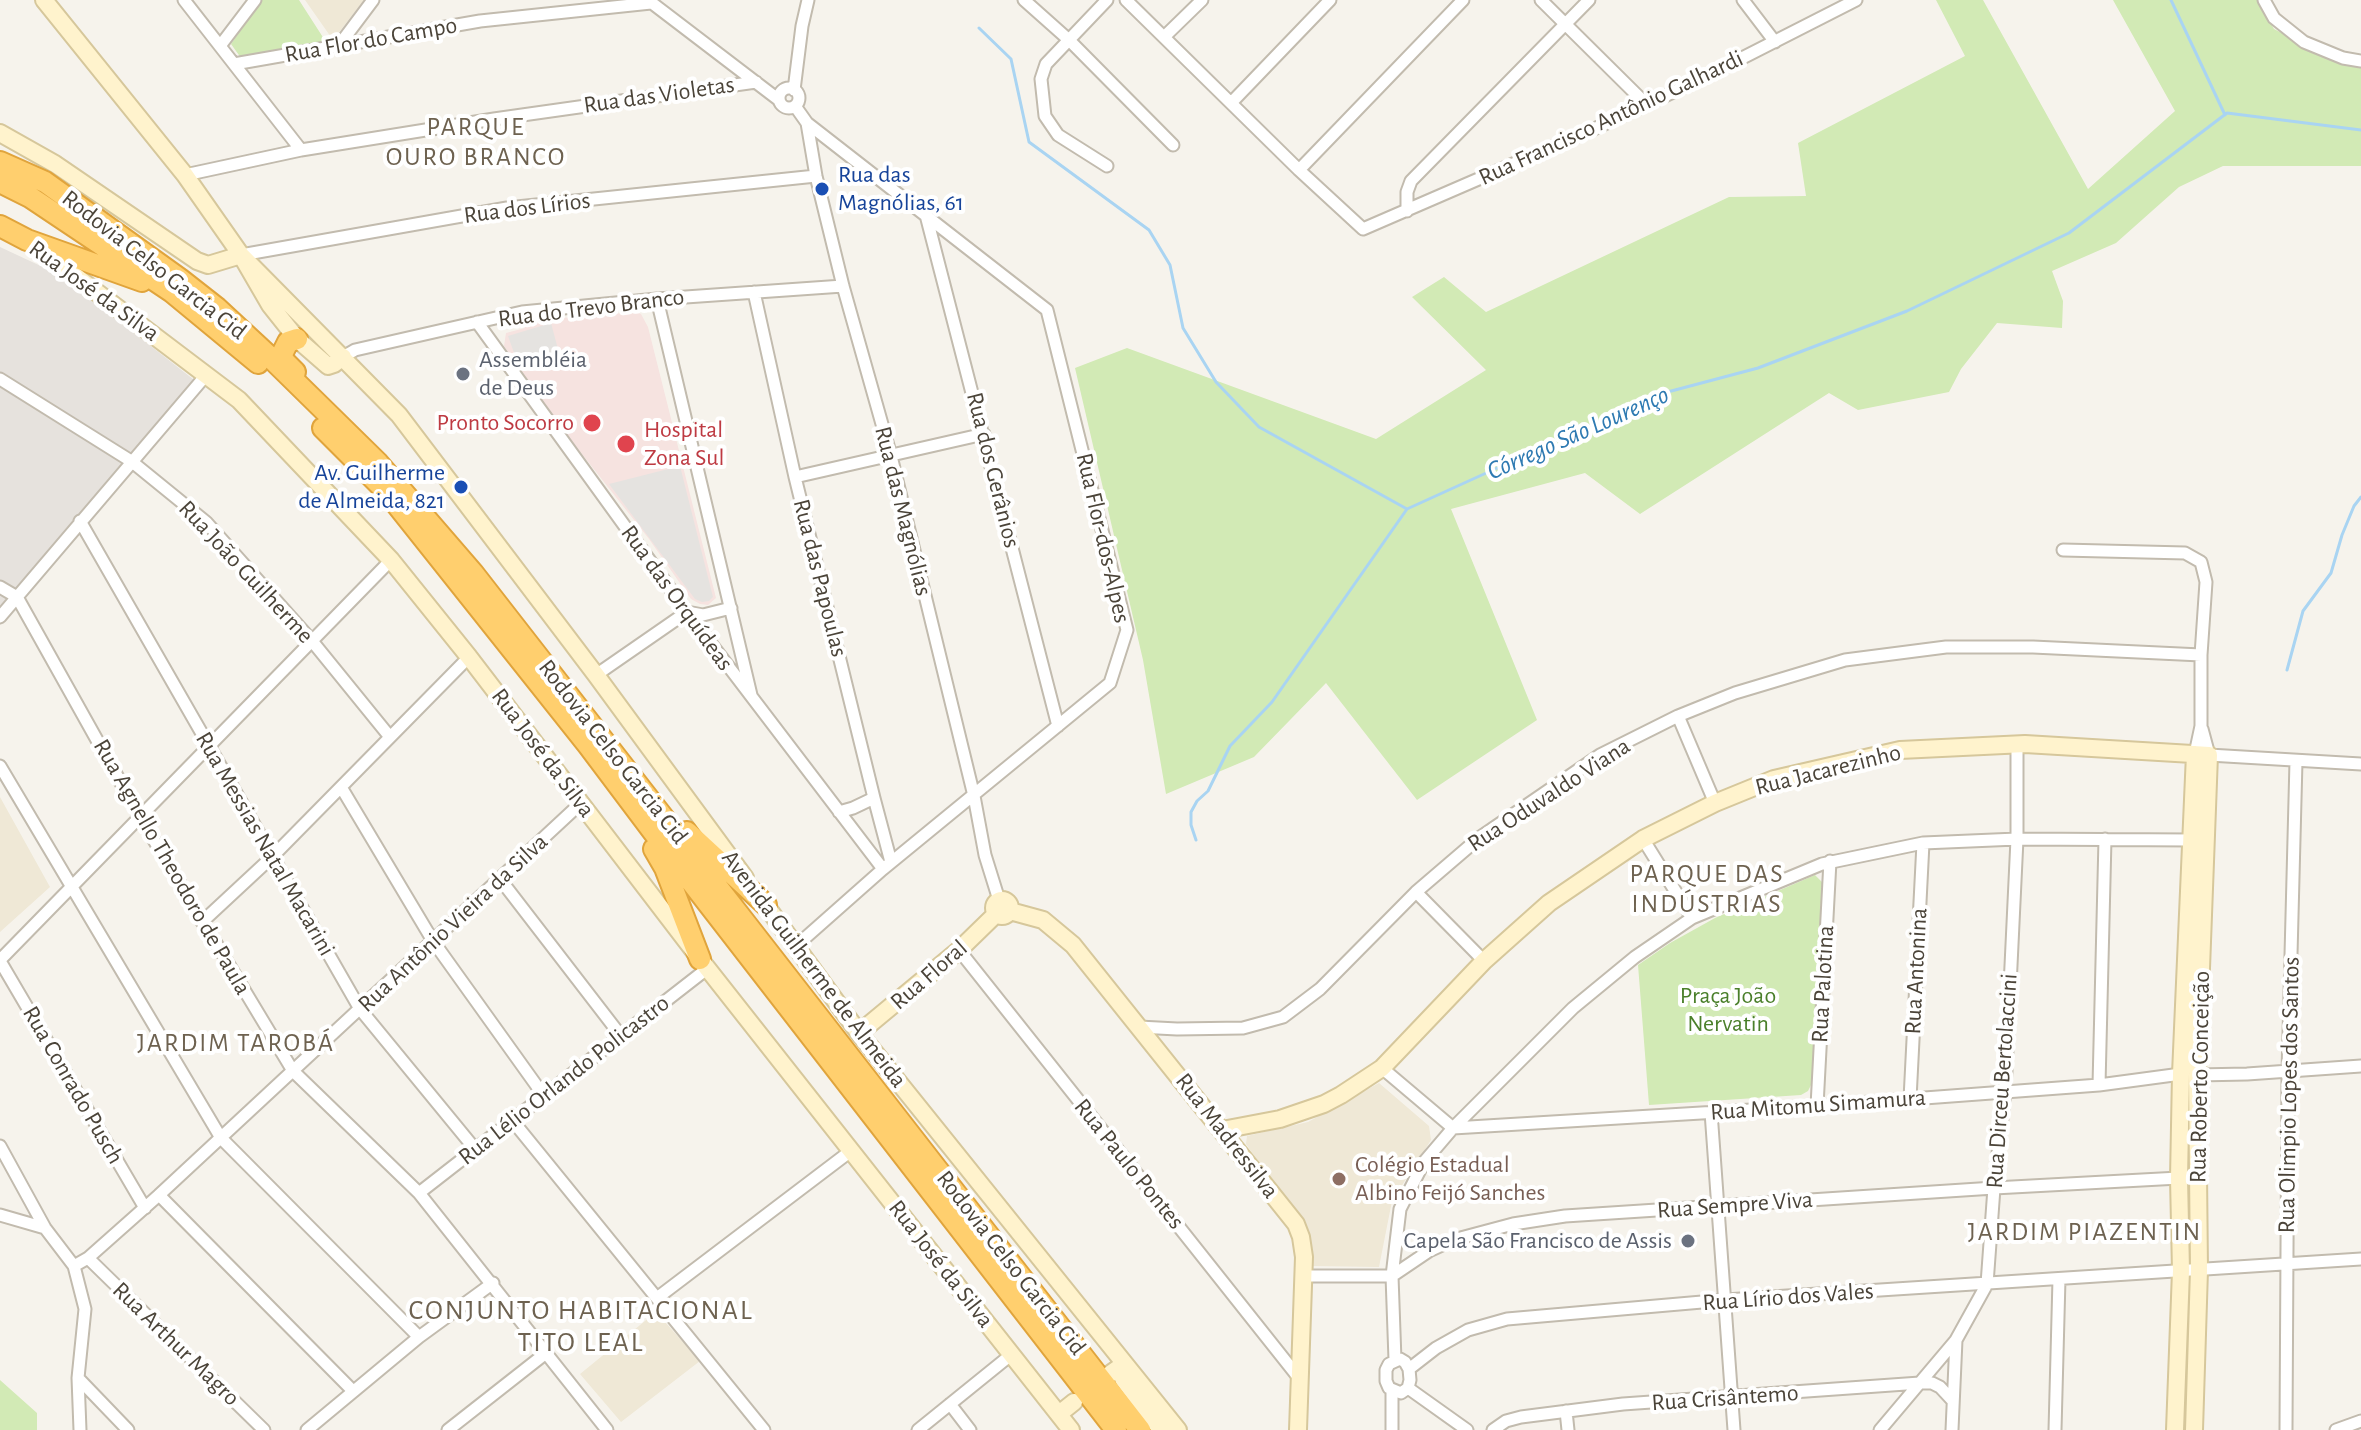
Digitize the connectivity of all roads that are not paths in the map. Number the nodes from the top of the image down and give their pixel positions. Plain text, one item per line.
1 (44, 0) edge
2 (184, 0) edge
3 (255, 0) edge
4 (373, 0) edge
5 (808, 0) edge
6 (1024, 0) edge
7 (1107, 0) edge
8 (1126, 0) edge
9 (1202, 0) edge
10 (1330, 0) edge
11 (1463, 0) edge
12 (1541, 0) edge
13 (1589, 0) edge
14 (1743, 0) edge
15 (1856, 0) edge
16 (2264, 0) edge
17 (649, 1) edge
18 (1566, 25) junction
19 (1164, 37) junction
20 (1069, 40) junction
21 (1775, 42) junction
22 (340, 44) junction
23 (220, 46) junction
24 (2361, 61) edge
25 (234, 64) junction
26 (756, 82) junction
27 (794, 90) junction
28 (779, 100) junction
29 (1231, 103) junction
30 (1646, 104) junction
31 (795, 106) junction
32 (807, 123) junction
33 (0, 133) edge
34 (1173, 145) dead end
35 (301, 150) junction
36 (0, 152) edge
37 (0, 162) edge
38 (1107, 166) dead end
39 (1299, 170) junction
40 (185, 175) junction
41 (816, 176) junction
42 (0, 182) edge
43 (45, 182) junction
44 (1407, 211) junction
45 (926, 215) junction
46 (0, 226) edge
47 (27, 240) junction
48 (241, 255) junction
49 (843, 286) junction
50 (172, 292) junction
51 (754, 292) junction
52 (657, 299) junction
53 (477, 322) junction
54 (297, 339) junction
55 (343, 357) junction
56 (207, 374) junction
57 (0, 379) edge
58 (984, 434) junction
59 (891, 456) junction
60 (131, 461) junction
61 (378, 463) junction
62 (795, 477) junction
63 (80, 521) junction
64 (2063, 550) dead end
65 (391, 560) junction
66 (0, 587) edge
67 (17, 597) junction
68 (731, 608) junction
69 (687, 612) junction
70 (0, 617) edge
71 (312, 641) junction
72 (2201, 655) junction
73 (469, 657) junction
74 (596, 675) junction
75 (752, 699) junction
76 (1678, 716) junction
77 (1058, 726) junction
78 (390, 737) junction
79 (2017, 744) junction
80 (588, 745) junction
81 (208, 747) junction
82 (614, 753) junction
83 (2202, 755) junction
84 (2296, 761) junction
85 (2361, 764) edge
86 (0, 766) edge
87 (341, 787) junction
88 (974, 796) junction
89 (874, 798) junction
90 (581, 803) junction
91 (1715, 803) junction
92 (839, 812) junction
93 (140, 817) junction
94 (1643, 839) junction
95 (2017, 839) junction
96 (2105, 839) junction
97 (2192, 840) junction
98 (1923, 843) junction
99 (273, 856) junction
100 (1830, 861) junction
101 (887, 865) junction
102 (500, 879) junction
103 (71, 887) junction
104 (1416, 892) junction
105 (766, 905) junction
106 (1002, 908) junction
107 (1692, 918) junction
108 (202, 922) junction
109 (433, 941) junction
110 (796, 946) junction
111 (959, 950) junction
112 (0, 960) edge
113 (1484, 961) junction
114 (704, 963) junction
115 (360, 1009) junction
116 (1139, 1027) junction
117 (859, 1033) junction
118 (621, 1036) junction
119 (2361, 1066) edge
120 (1382, 1068) junction
121 (293, 1071) junction
122 (2288, 1071) junction
123 (2189, 1074) junction
124 (2099, 1085) junction
125 (2005, 1092) junction
126 (544, 1096) junction
127 (1910, 1099) junction
128 (1817, 1106) junction
129 (1711, 1112) junction
130 (512, 1120) junction
131 (1453, 1128) junction
132 (1222, 1130) junction
133 (221, 1138) junction
134 (0, 1146) edge
135 (475, 1149) junction
136 (852, 1150) junction
137 (2179, 1178) junction
138 (1994, 1188) junction
139 (419, 1193) junction
140 (159, 1195) junction
141 (1718, 1206) junction
142 (145, 1208) junction
143 (0, 1215) edge
144 (45, 1228) junction
145 (88, 1258) junction
146 (2361, 1259) edge
147 (2288, 1264) junction
148 (74, 1266) junction
149 (2199, 1270) junction
150 (2181, 1271) junction
151 (1303, 1276) junction
152 (1392, 1276) junction
153 (2059, 1279) junction
154 (493, 1283) junction
155 (1987, 1284) junction
156 (657, 1298) junction
157 (1725, 1300) junction
158 (419, 1337) junction
159 (1956, 1340) junction
160 (546, 1353) junction
161 (1012, 1354) junction
162 (1395, 1360) junction
163 (1116, 1365) junction
164 (1409, 1369) junction
165 (78, 1378) junction
166 (1299, 1378) junction
167 (1920, 1383) junction
168 (1408, 1388) junction
169 (1392, 1390) junction
170 (353, 1391) junction
171 (1733, 1398) junction
172 (1953, 1401) junction
173 (1074, 1402) dead end
174 (950, 1404) junction
175 (1566, 1411) junction
176 (1059, 1414) junction
177 (2361, 1421) edge
178 (604, 1429) edge
179 (80, 1430) edge
180 (128, 1430) edge
181 (264, 1430) edge
182 (307, 1430) edge
183 (448, 1430) edge
184 (764, 1430) edge
185 (918, 1430) edge
186 (970, 1430) edge
187 (1071, 1430) edge
188 (1116, 1430) edge
189 (1140, 1430) edge
190 (1161, 1430) edge
191 (1178, 1430) edge
192 (1298, 1430) edge
193 (1392, 1430) edge
194 (1467, 1430) edge
195 (1493, 1430) edge
196 (1568, 1430) edge
197 (1734, 1430) edge
198 (1880, 1430) edge
199 (1952, 1430) edge
200 (2055, 1430) edge
201 (2175, 1430) edge
202 (2194, 1430) edge
203 (2286, 1430) edge
204 (2336, 1430) edge

1 - 40 street, Avenida Guilherme de Almeida
2 - 23 street
3 - 23 street
4 - 22 street
5 - 27 street
6 - 20 street
7 - 20 street
8 - 19 street
9 - 19 street
10 - 29 street
11 - 39 street
12 - 18 street
13 - 18 street
14 - 21 street
15 - 21 street, Rua Francisco Antônio Galhardi
16 - 24 street
17 - 22 street, Rua Flor do Campo
17 - 26 street
18 - 30 street
18 - 44 street
19 - 29 street
20 - 34 street
20 - 38 street
21 - 30 street, Rua Francisco Antônio Galhardi
22 - 25 street, Rua Flor do Campo
23 - 25 street
25 - 35 street
26 - 28 street
26 - 35 street, Rua das Violetas
27 - 28 street
27 - 31 street
28 - 31 street
29 - 39 street
30 - 44 street, Rua Francisco Antônio Galhardi
31 - 32 street, Rua Flor-dos-Alpes
32 - 41 street, Rua das Magnólias
32 - 45 street, Rua Flor-dos-Alpes
33 - 48 street
35 - 40 street, Rua das Violetas
36 - 43 highway
37 - 43 highway, Rodovia Celso Garcia Cid
39 - 44 street, Rua Francisco Antônio Galhardi
40 - 48 street, Avenida Guilherme de Almeida
41 - 48 street, Rua dos Lírios
41 - 49 street, Rua das Magnólias
42 - 50 highway, Rodovia Celso Garcia Cid
43 - 61 highway, Rodovia Celso Garcia Cid
45 - 58 street, Rua dos Gerânios
45 - 77 street, Rua Flor-dos-Alpes
46 - 47 highway, Rua José da Silva
47 - 50 highway
47 - 56 street, Rua José da Silva
48 - 54 street, Avenida Guilherme de Almeida
48 - 55 street, Avenida Guilherme de Almeida
49 - 51 street, Rua do Trevo Branco
49 - 59 street, Rua das Magnólias
50 - 80 highway, Rodovia Celso Garcia Cid
51 - 52 street, Rua do Trevo Branco
51 - 62 street, Rua das Papoulas
52 - 53 street, Rua do Trevo Branco
52 - 68 street
53 - 55 street, Rua do Trevo Branco
53 - 69 street, Rua das Orquídeas
54 - 55 street, Avenida Guilherme de Almeida
54 - 61 highway
55 - 74 street, Avenida Guilherme de Almeida
56 - 60 street
56 - 65 street, Rua José da Silva
57 - 60 street, Rua João Guilherme
58 - 59 street
58 - 77 street, Rua dos Gerânios
59 - 62 street
59 - 88 street, Rua das Magnólias
60 - 63 street
60 - 71 street, Rua João Guilherme
61 - 82 highway, Rodovia Celso Garcia Cid
62 - 89 street, Rua das Papoulas
63 - 67 street
63 - 81 street, Rua Messias Natal Macarini
64 - 72 street, Rua Roberto Conceição
65 - 71 street
65 - 73 street, Rua José da Silva
66 - 67 street
67 - 70 street
67 - 93 street, Rua Agnello Theodoro de Paula
68 - 69 street
68 - 75 street
69 - 74 street
69 - 75 street, Rua das Orquídeas
71 - 78 street, Rua João Guilherme
71 - 81 street
72 - 76 street, Rua Oduvaldo Viana
72 - 83 street, Rua Roberto Conceição
73 - 78 street
73 - 90 street, Rua José da Silva
74 - 105 street, Avenida Guilherme de Almeida
75 - 92 street, Rua das Orquídeas
76 - 91 street
76 - 104 street, Rua Oduvaldo Viana
77 - 88 street, Rua Flor-dos-Alpes
78 - 87 street
79 - 83 street, Rua Jacarezinho
79 - 91 street, Rua Jacarezinho
79 - 95 street, Rua Dirceu Bertolaccini
80 - 114 highway
80 - 188 highway, Rodovia Celso Garcia Cid
81 - 93 street
81 - 99 street, Rua Messias Natal Macarini
82 - 105 highway
82 - 189 highway, Rodovia Celso Garcia Cid
83 - 84 street
83 - 97 street, Rua Roberto Conceição
83 - 123 street, Rua Roberto Conceição
84 - 85 street
84 - 122 street, Rua Olimpio Lopes dos Santos
86 - 103 street
87 - 99 street
87 - 109 street
88 - 101 street, Rua Flor-dos-Alpes
88 - 106 street, Rua das Magnólias
89 - 92 street
89 - 101 street, Rua das Papoulas
90 - 102 street, Rua Antônio Vieira da Silva
90 - 114 street, Rua José da Silva
91 - 94 street, Rua Jacarezinho
92 - 101 street, Rua das Orquídeas
93 - 103 street
93 - 108 street, Rua Agnello Theodoro de Paula
94 - 107 street
94 - 113 street, Rua Jacarezinho
95 - 96 street
95 - 98 street
95 - 125 street, Rua Dirceu Bertolaccini
96 - 97 street
96 - 124 street
97 - 123 street, Rua Roberto Conceição
98 - 100 street
98 - 127 street, Rua Antonina
99 - 108 street
99 - 115 street, Rua Messias Natal Macarini
100 - 107 street
100 - 128 street, Rua Palotina
101 - 110 street, Rua Flor-dos-Alpes
102 - 109 street, Rua Antônio Vieira da Silva
102 - 118 street
103 - 112 street
103 - 133 street
104 - 113 street
104 - 116 street, Rua Oduvaldo Viana
105 - 110 street, Avenida Guilherme de Almeida
106 - 111 street, Rua Floral
106 - 116 street, Rua Madressilva
107 - 131 street
108 - 121 street, Rua Agnello Theodoro de Paula
109 - 115 street, Rua Antônio Vieira da Silva
109 - 126 street
110 - 117 street, Avenida Guilherme de Almeida
111 - 117 street, Rua Floral
111 - 166 street, Rua Paulo Pontes
112 - 142 street, Rua Conrado Pusch
113 - 120 street, Rua Jacarezinho
114 - 118 street, Rua Lélio Orlando Policastro
114 - 136 street, Rua José da Silva
115 - 121 street, Rua Antônio Vieira da Silva
115 - 135 street, Rua Messias Natal Macarini
116 - 132 street, Rua Madressilva
117 - 163 street, Avenida Guilherme de Almeida
118 - 126 street, Rua Lélio Orlando Policastro
119 - 122 street, Rua Mitomu Simamura
120 - 131 street
120 - 132 street, Rua Jacarezinho
121 - 133 street, Rua Antônio Vieira da Silva
121 - 139 street, Rua Agnello Theodoro de Paula
122 - 123 street, Rua Mitomu Simamura
122 - 147 street, Rua Olimpio Lopes dos Santos
123 - 124 street, Rua Mitomu Simamura
123 - 137 street, Rua Roberto Conceição
123 - 149 street, Rua Roberto Conceição
124 - 125 street, Rua Mitomu Simamura
125 - 127 street, Rua Mitomu Simamura
125 - 138 street, Rua Dirceu Bertolaccini
126 - 130 street, Rua Lélio Orlando Policastro
127 - 128 street, Rua Mitomu Simamura
128 - 129 street, Rua Mitomu Simamura
129 - 131 street, Rua Mitomu Simamura
129 - 141 street
130 - 135 street, Rua Lélio Orlando Policastro
130 - 156 street
131 - 152 street
132 - 151 street, Rua Madressilva
133 - 140 street, Rua Antônio Vieira da Silva
133 - 158 street
134 - 144 street
135 - 139 street, Rua Lélio Orlando Policastro
136 - 156 street
136 - 161 street, Rua José da Silva
137 - 138 street, Rua Sempre Viva
137 - 150 street, Rua Roberto Conceição
138 - 141 street, Rua Sempre Viva
138 - 155 street, Rua Dirceu Bertolaccini
139 - 154 street, Rua Agnello Theodoro de Paula
140 - 142 street, Rua Antônio Vieira da Silva
140 - 170 street
141 - 152 street, Rua Sempre Viva
141 - 157 street
142 - 145 street, Rua Antônio Vieira da Silva
143 - 144 street
144 - 148 street
145 - 148 street, Rua Antônio Vieira da Silva
145 - 181 street, Rua Arthur Magro
146 - 147 street, Rua Lírio dos Vales
147 - 149 street, Rua Lírio dos Vales
147 - 203 street, Rua Olimpio Lopes dos Santos
148 - 165 street
149 - 150 street, Rua Lírio dos Vales
149 - 202 street, Rua Roberto Conceição
150 - 153 street, Rua Lírio dos Vales
150 - 201 street, Rua Roberto Conceição
151 - 152 street
151 - 166 street, Rua Madressilva
152 - 162 street
153 - 155 street, Rua Lírio dos Vales
153 - 200 street
154 - 158 street
154 - 160 street, Rua Agnello Theodoro de Paula
155 - 157 street, Rua Lírio dos Vales
155 - 159 street, Rua Dirceu Bertolaccini
156 - 184 street
157 - 164 street, Rua Lírio dos Vales
157 - 171 street
158 - 170 street
159 - 167 street, Rua Dirceu Bertolaccini
159 - 172 street
160 - 178 street, Rua Agnello Theodoro de Paula
160 - 183 street
161 - 174 street
161 - 176 street, Rua José da Silva
162 - 164 street
162 - 169 street
163 - 190 street, Rodovia Celso Garcia Cid
163 - 191 street, Avenida Guilherme de Almeida
164 - 168 street
165 - 179 street
165 - 180 street
166 - 192 street, Rua Madressilva
167 - 171 street, Rua Crisântemo
167 - 172 street
167 - 198 street, Rua Dirceu Bertolaccini
168 - 169 street
168 - 194 street
169 - 193 street
170 - 182 street
171 - 175 street, Rua Crisântemo
171 - 197 street
172 - 199 street
173 - 176 street
174 - 185 street
174 - 186 street
175 - 195 street, Rua Crisântemo
175 - 196 street
176 - 187 street, Rua José da Silva
177 - 204 street

